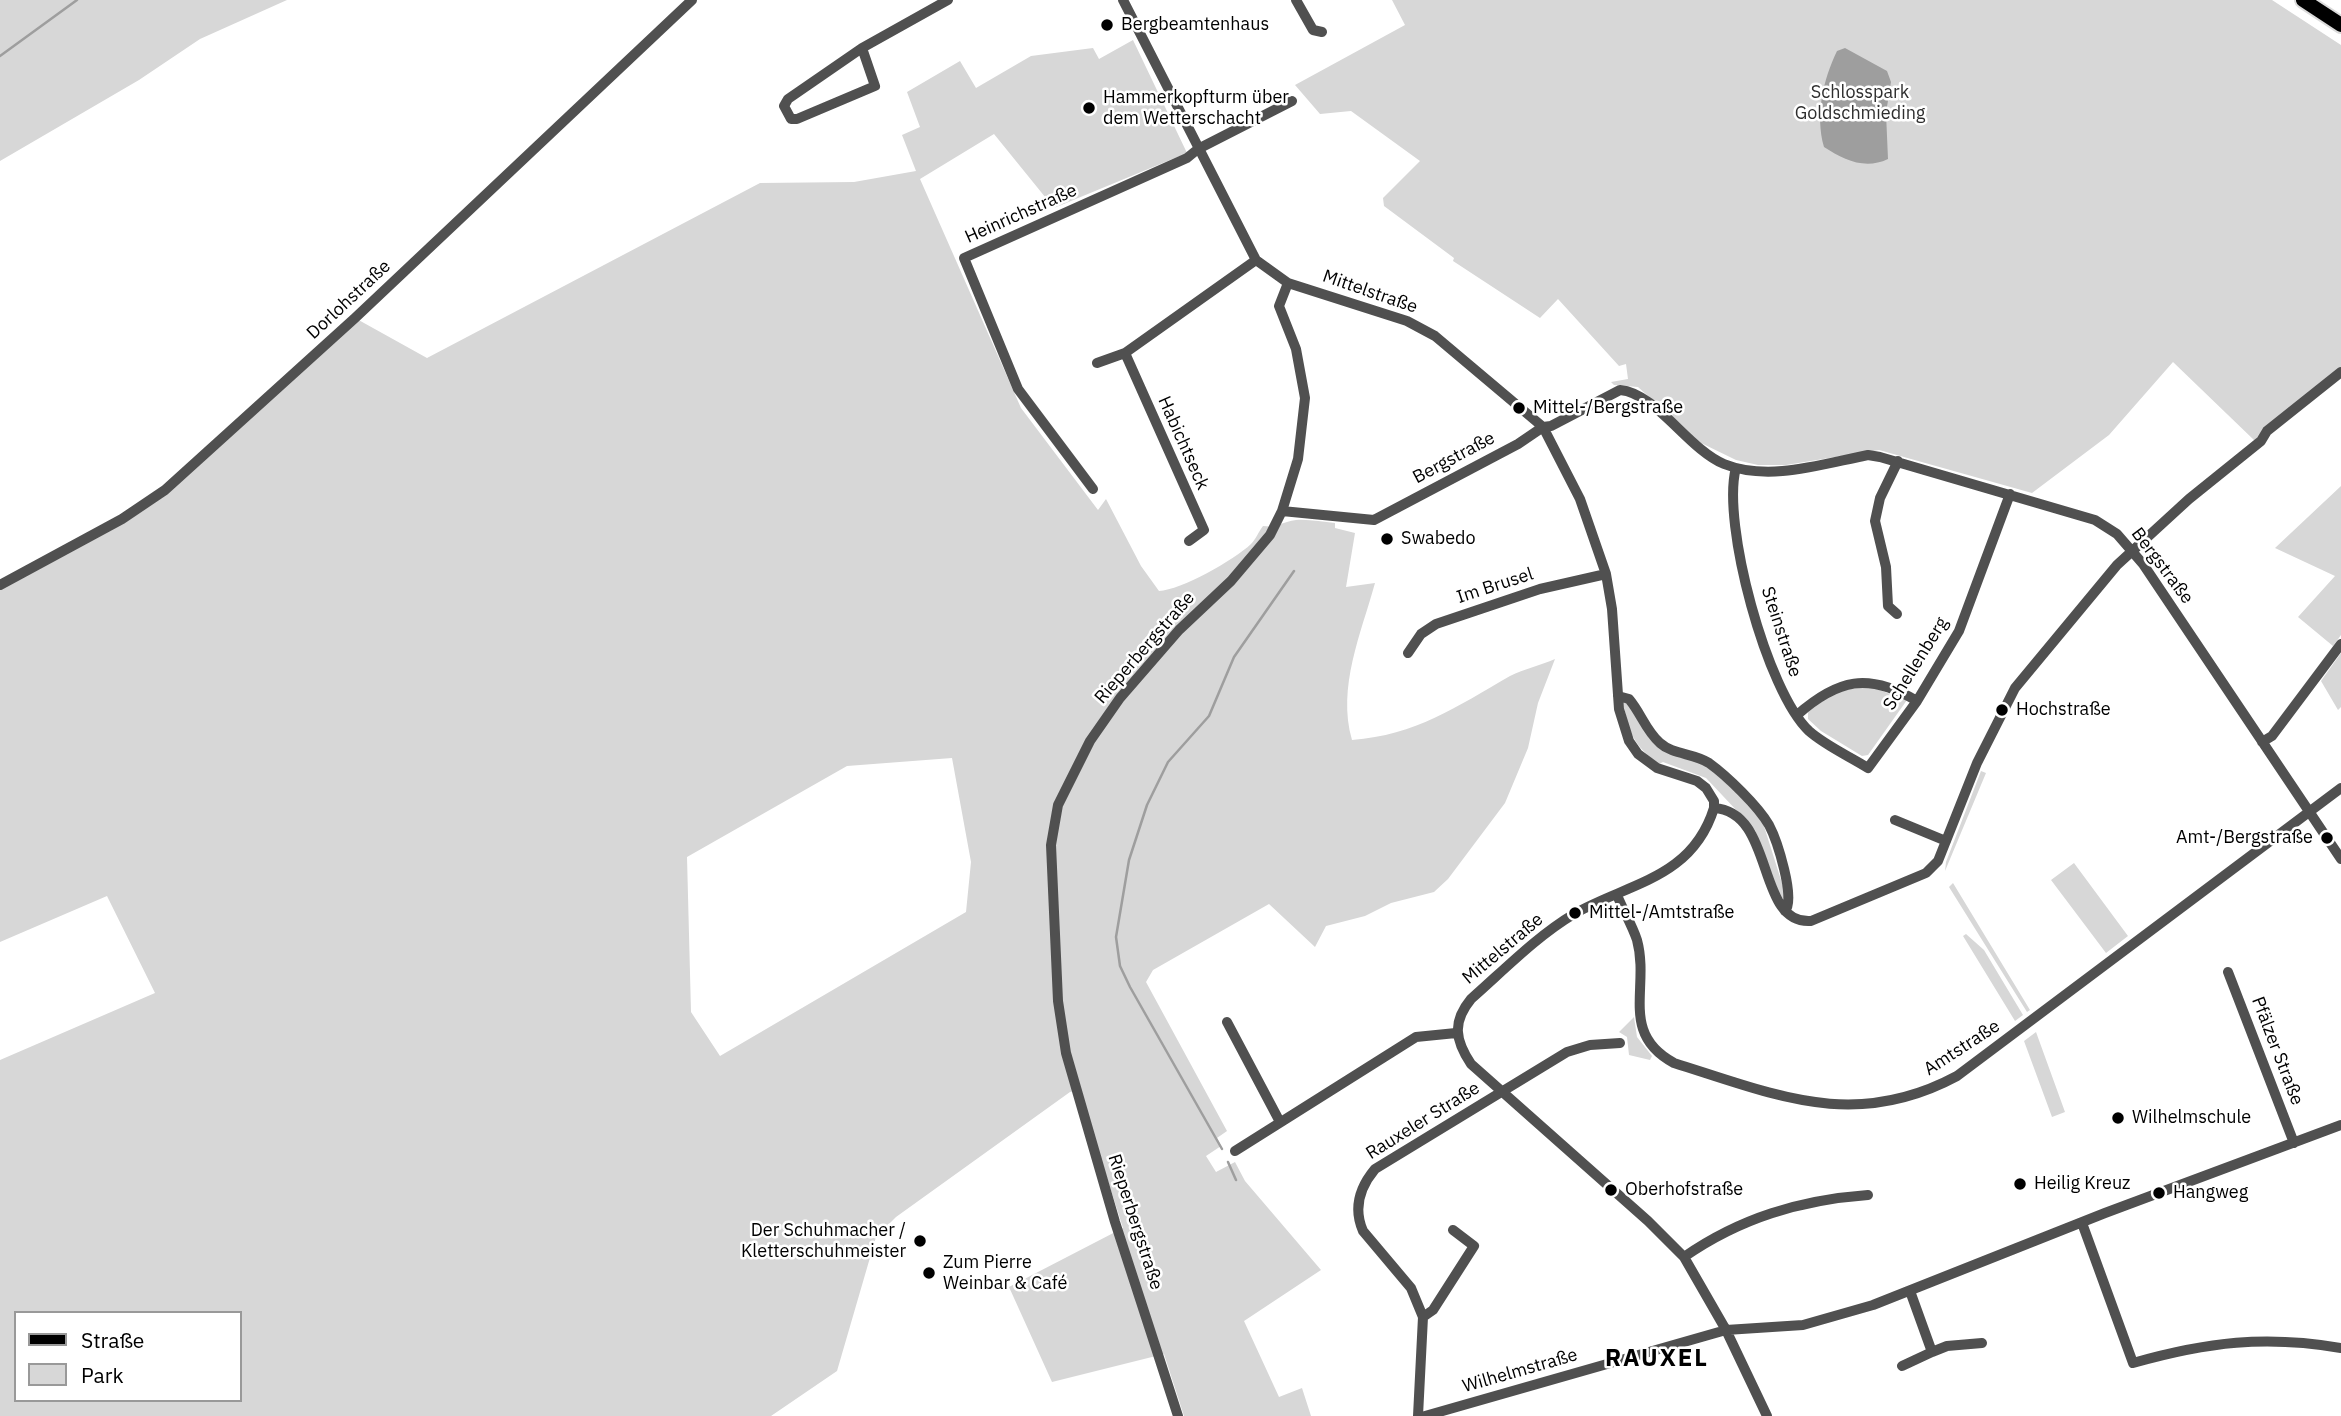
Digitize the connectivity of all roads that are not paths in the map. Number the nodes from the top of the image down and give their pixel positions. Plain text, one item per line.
1 (692, 0) edge
2 (948, 0) edge
3 (1123, 0) edge
4 (1296, 0) edge
5 (2304, 0) edge
6 (2341, 25) edge
7 (1322, 32) dead end
8 (862, 48) junction
9 (1292, 101) dead end
10 (1198, 149) junction
11 (1256, 260) junction
12 (1288, 283) junction
13 (1125, 352) junction
14 (1097, 363) dead end
15 (2341, 372) edge
16 (1543, 426) junction
17 (1898, 461) junction
18 (1736, 468) junction
19 (1093, 488) dead end
20 (2010, 494) junction
21 (1282, 511) junction
22 (1189, 541) dead end
23 (2132, 550) junction
24 (1606, 573) junction
25 (0, 585) edge
26 (1897, 614) dead end
27 (2341, 645) edge
28 (1408, 653) dead end
29 (1618, 696) junction
30 (1917, 701) junction
31 (1797, 715) junction
32 (2262, 742) junction
33 (1868, 768) joint
34 (2341, 788) edge
35 (1714, 808) junction
36 (2310, 812) junction
37 (1895, 820) dead end
38 (1946, 841) junction
39 (2341, 859) edge
40 (1617, 895) junction
41 (1785, 911) junction
42 (2228, 972) dead end
43 (1227, 1022) dead end
44 (1456, 1032) junction
45 (1620, 1044) dead end
46 (1502, 1093) junction
47 (1280, 1122) junction
48 (2341, 1125) edge
49 (2294, 1143) junction
50 (1235, 1151) dead end
51 (1868, 1195) dead end
52 (2082, 1223) junction
53 (1453, 1230) dead end
54 (1684, 1257) junction
55 (1910, 1291) junction
56 (1423, 1317) junction
57 (1726, 1330) junction
58 (1982, 1343) dead end
59 (2341, 1348) edge
60 (1932, 1352) junction
61 (1902, 1366) dead end
62 (1178, 1416) edge
63 (1418, 1416) edge
64 (1425, 1416) edge
65 (1767, 1416) edge

1 - 25 street, Dorlohstraße
2 - 8 street
3 - 10 street
4 - 7 street
5 - 6 main road
8 - 8 street
9 - 10 street, Heinrichstraße
10 - 11 street
10 - 19 street, Heinrichstraße
11 - 12 street
11 - 13 street
12 - 16 street, Mittelstraße
12 - 21 street, Rieperbergstraße
13 - 14 street
13 - 22 street, Habichtseck
15 - 23 street
16 - 18 street, Bergstraße
16 - 21 street, Bergstraße
16 - 24 street, Mittelstraße
17 - 18 street, Bergstraße
17 - 20 street, Bergstraße
17 - 26 street
18 - 31 street, Steinstraße
20 - 23 street, Bergstraße
20 - 30 street, Schellenberg
21 - 62 street, Rieperbergstraße
23 - 32 street, Bergstraße
23 - 38 street
24 - 28 street, Im Brusel
24 - 29 street, Mittelstraße
27 - 32 street
29 - 35 street, Mittelstraße
29 - 41 street
30 - 31 street
30 - 33 street, Schellenberg
31 - 33 street, Steinstraße
32 - 36 street, Bergstraße
34 - 36 street, Amtstraße
35 - 40 street, Mittelstraße
35 - 41 street
36 - 39 street, Bergstraße
36 - 40 street, Amtstraße
37 - 38 street
38 - 41 street
40 - 44 street, Mittelstraße
42 - 49 street, Pfälzer Straße
43 - 47 street
44 - 46 street
44 - 47 street
45 - 46 street, Rauxeler Straße
46 - 54 street
46 - 56 street, Rauxeler Straße
47 - 50 street
48 - 49 street, Wilhelmstraße
49 - 52 street, Wilhelmstraße
51 - 54 street
52 - 55 street, Wilhelmstraße
52 - 59 street
53 - 56 street
54 - 57 street
55 - 57 street, Wilhelmstraße
55 - 60 street
56 - 63 street, Rauxeler Straße
57 - 64 street, Wilhelmstraße
57 - 65 street
58 - 60 street
60 - 61 street

